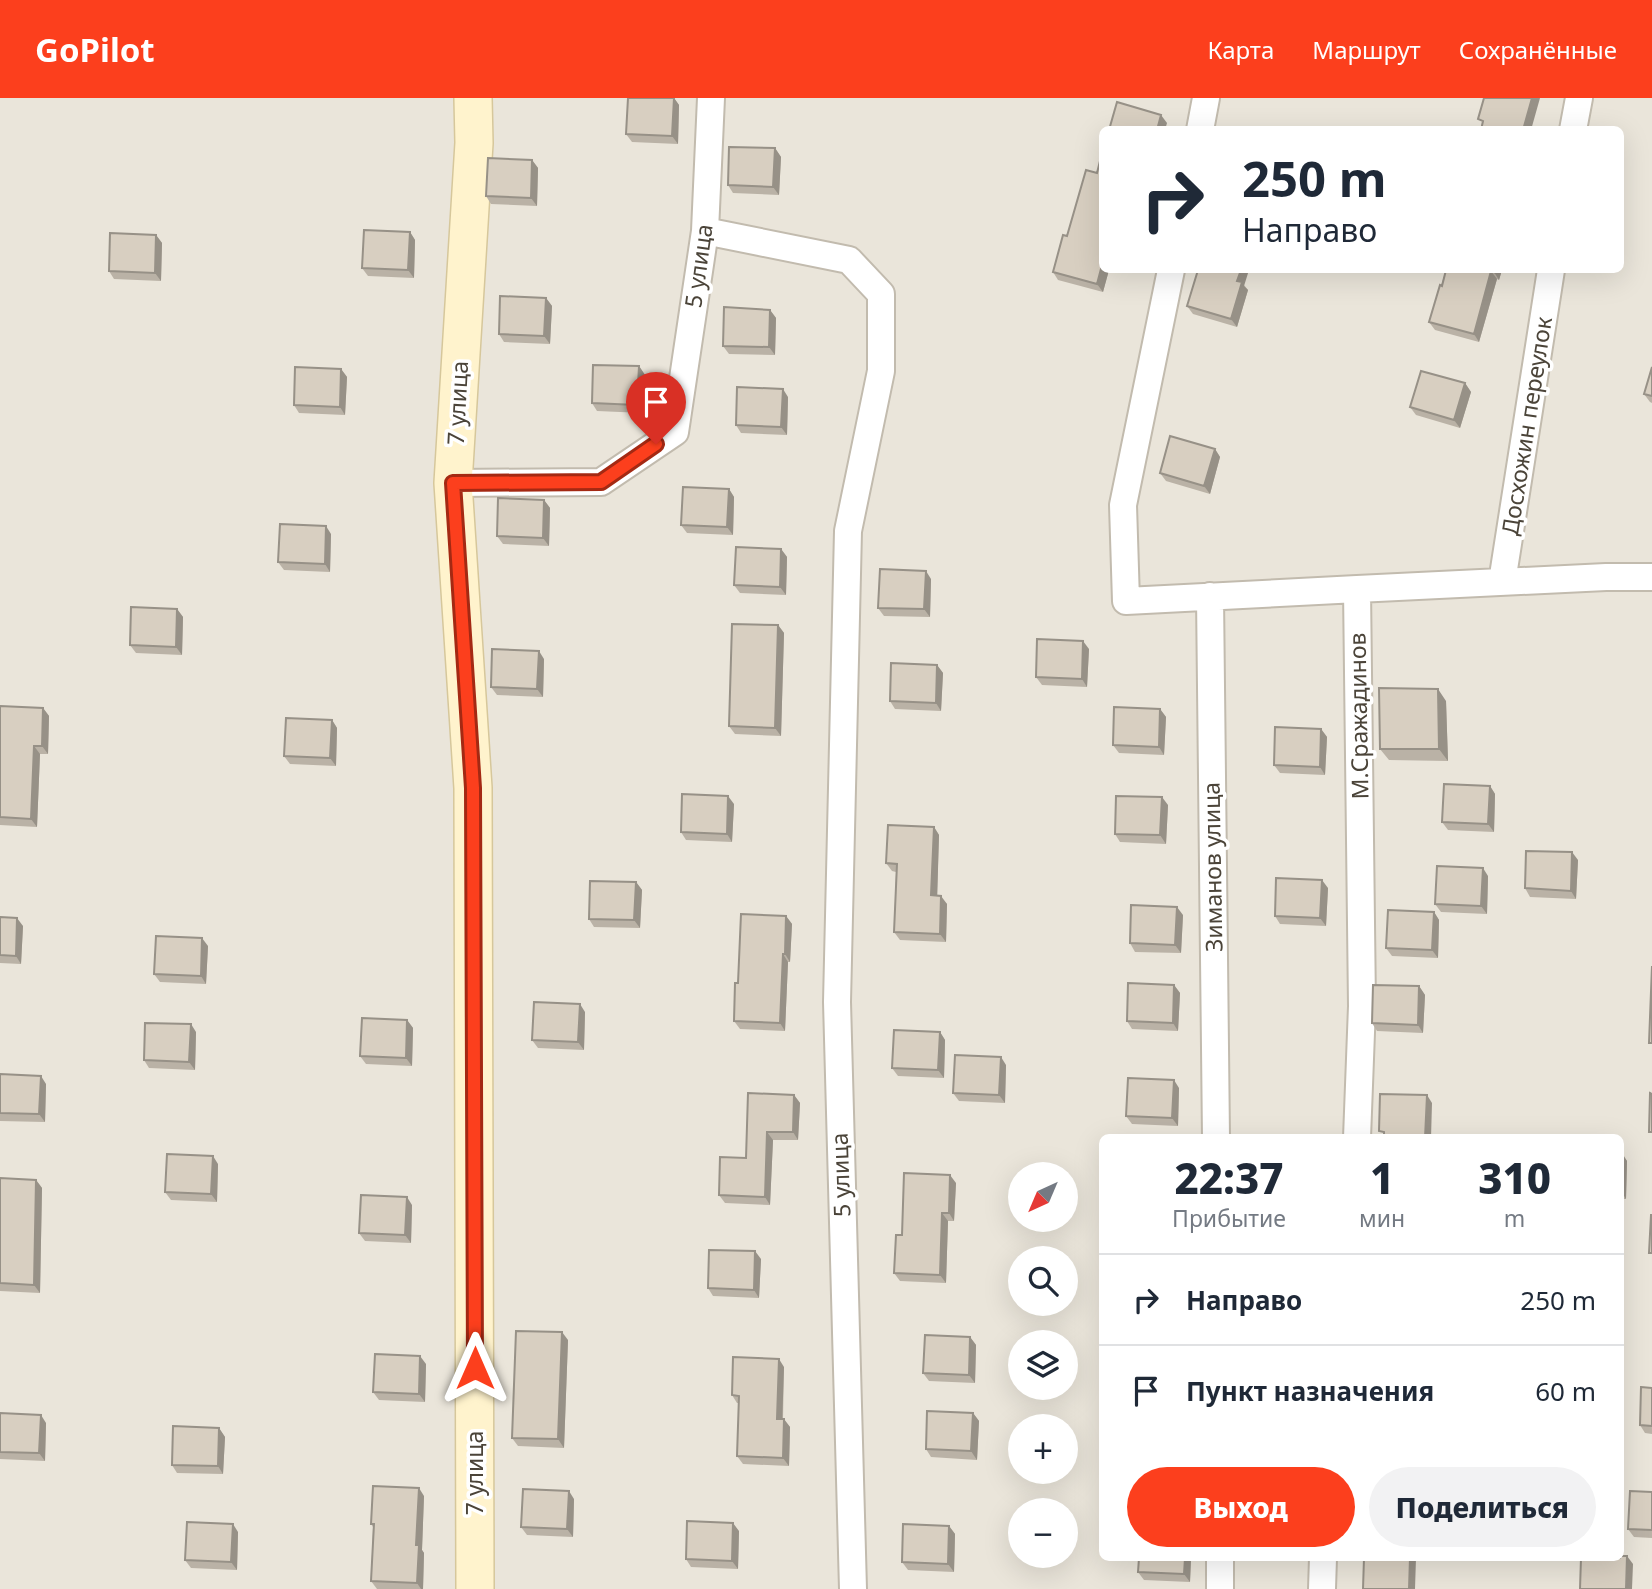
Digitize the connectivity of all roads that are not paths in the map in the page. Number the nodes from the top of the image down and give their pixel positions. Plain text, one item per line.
1 (473, 98) edge
2 (711, 98) edge
3 (1206, 98) edge
4 (1579, 98) edge
5 (1200, 126) edge
6 (1574, 126) edge
7 (705, 231) junction
8 (1170, 273) edge
9 (1551, 273) edge
10 (453, 483) junction
11 (1652, 576) edge
12 (1502, 582) junction
13 (1357, 589) junction
14 (1210, 596) junction
15 (1216, 1134) edge
16 (1357, 1134) edge
17 (1220, 1561) edge
18 (1323, 1561) edge
19 (475, 1589) edge
20 (853, 1589) edge
21 (1220, 1589) edge
22 (1322, 1589) edge

1 - 10 street, 7 улица
2 - 7 street, 5 улица
3 - 5 street
4 - 6 street
7 - 10 street, 5 улица
7 - 20 street, 5 улица
8 - 14 street
9 - 12 street, Досхожин переулок
10 - 19 street, 7 улица
11 - 12 street
12 - 13 street
13 - 14 street
13 - 16 street, М.Сражадинов
14 - 15 street, Зиманов улица
17 - 21 street
18 - 22 street

